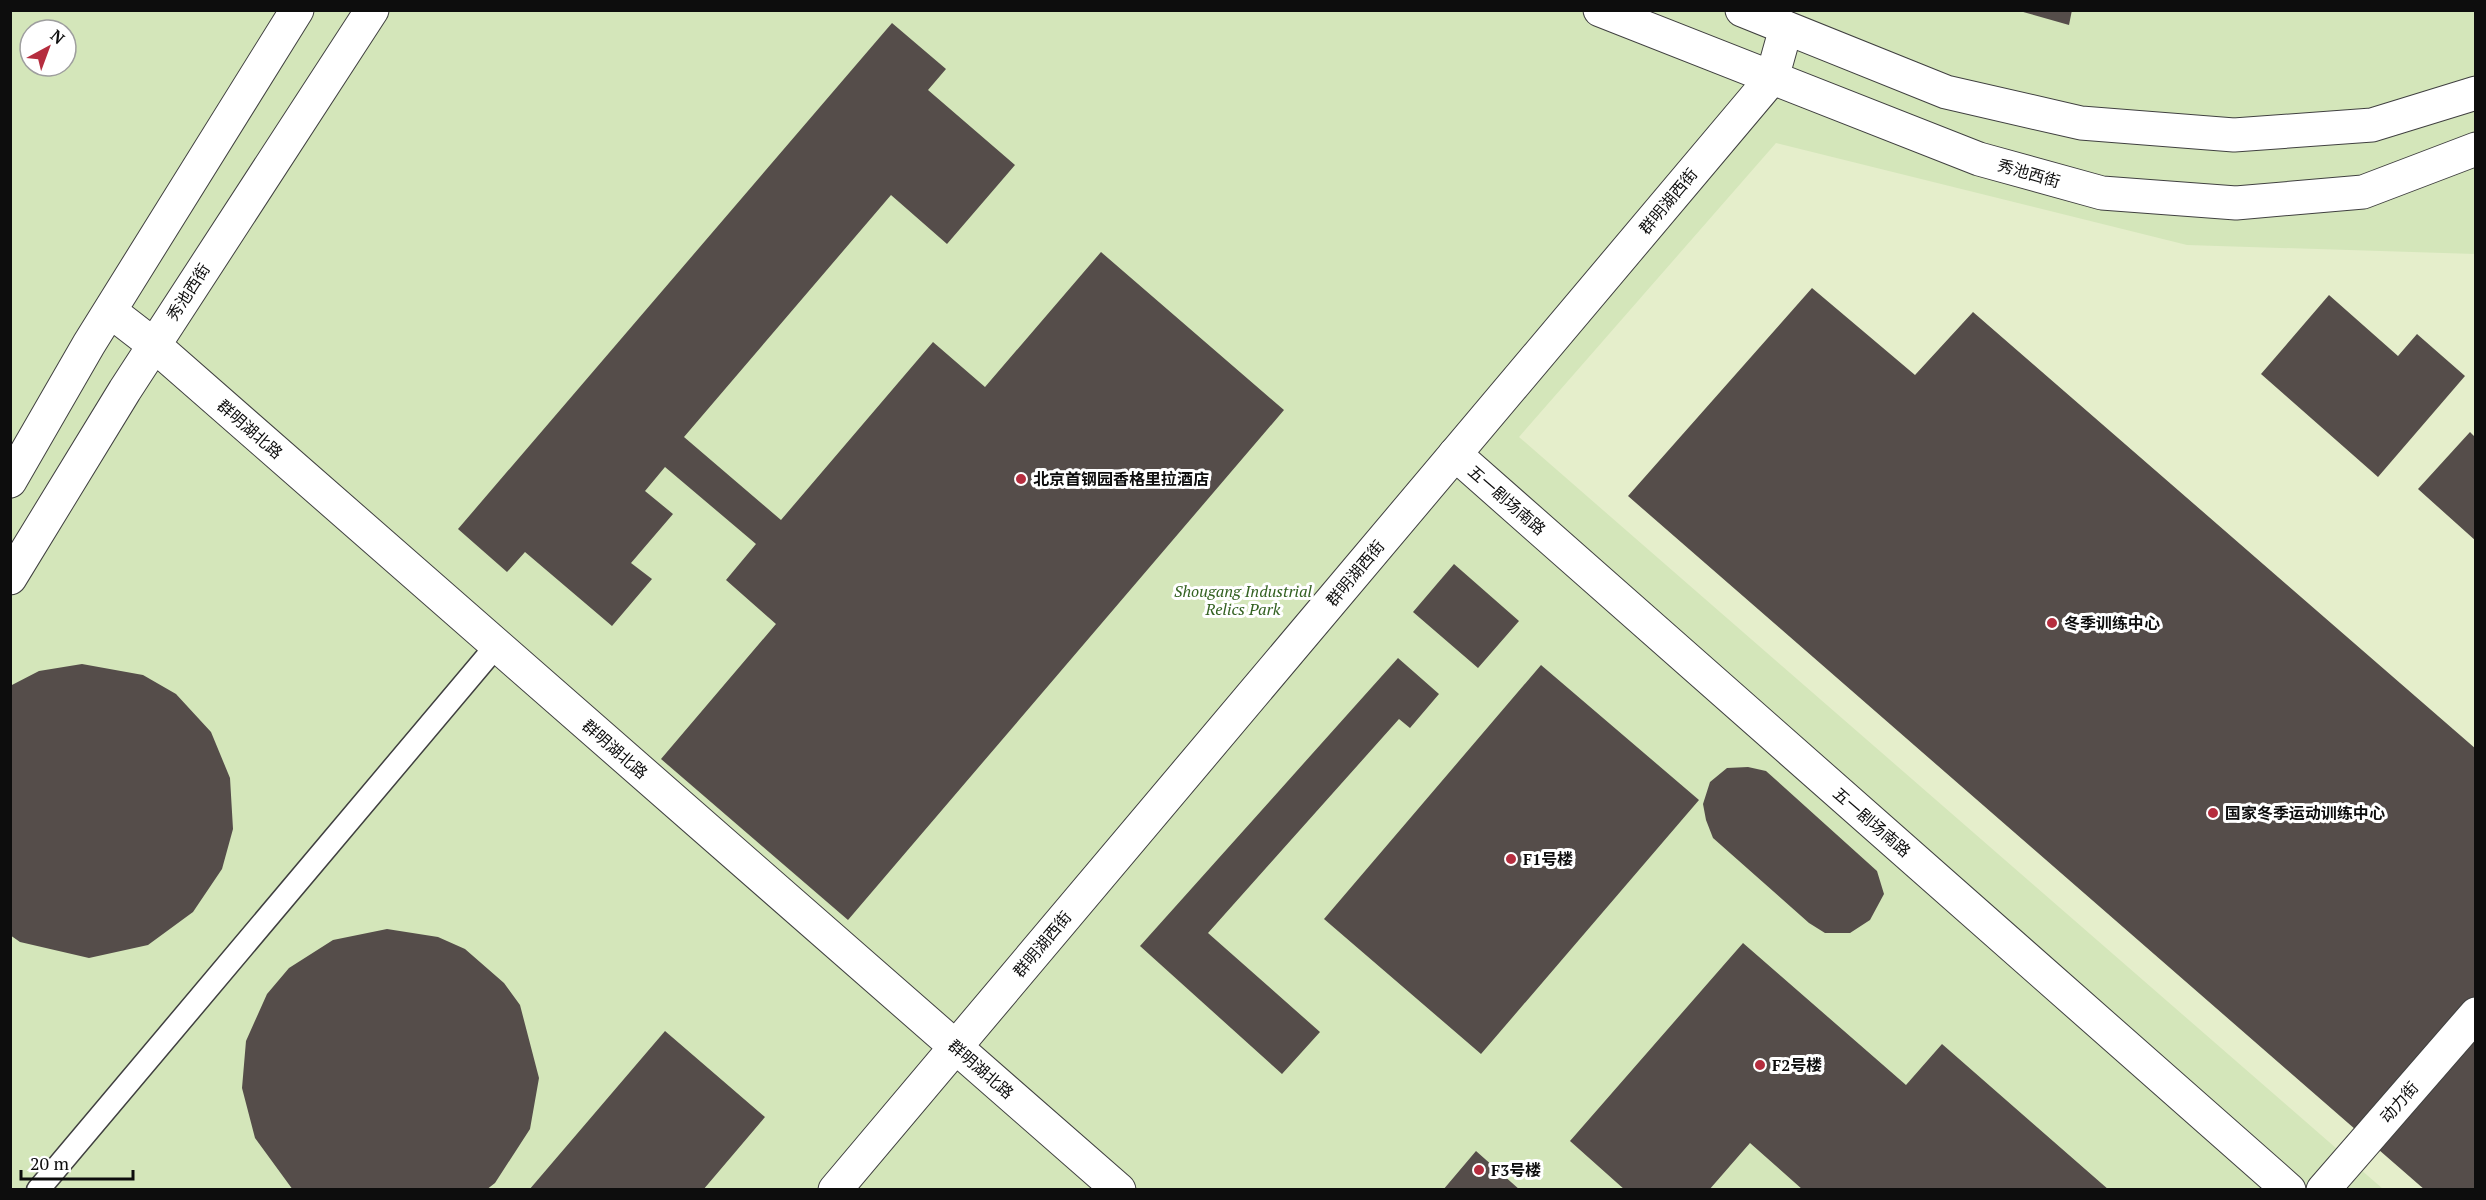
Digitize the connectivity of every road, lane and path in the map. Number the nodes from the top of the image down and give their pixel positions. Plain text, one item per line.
1 (297, 10) edge
2 (372, 10) edge
3 (1600, 10) edge
4 (1742, 10) edge
5 (1786, 28) junction
6 (1772, 78) junction
7 (2475, 93) edge
8 (2475, 149) edge
9 (110, 311) junction
10 (154, 345) junction
11 (1455, 454) junction
12 (10, 481) edge
13 (10, 578) edge
14 (497, 645) junction
15 (2475, 1014) edge
16 (955, 1047) junction
17 (38, 1190) edge
18 (835, 1190) edge
19 (1119, 1190) edge
20 (2289, 1190) edge
21 (2323, 1190) edge

1 - 9 street
2 - 10 street, 秀池西街
3 - 6 street, 秀池西街
4 - 5 street
5 - 6 street, 群明湖西街
5 - 7 street
6 - 8 street, 秀池西街
6 - 11 street, 群明湖西街
9 - 10 street, 群明湖北路
9 - 12 street
10 - 13 street, 秀池西街
10 - 14 street, 群明湖北路
11 - 16 street, 群明湖西街
11 - 20 street, 五一剧场南路
14 - 16 street, 群明湖北路
14 - 17 lane
15 - 21 street, 动力街
16 - 18 street, 群明湖西街
16 - 19 street, 群明湖北路

